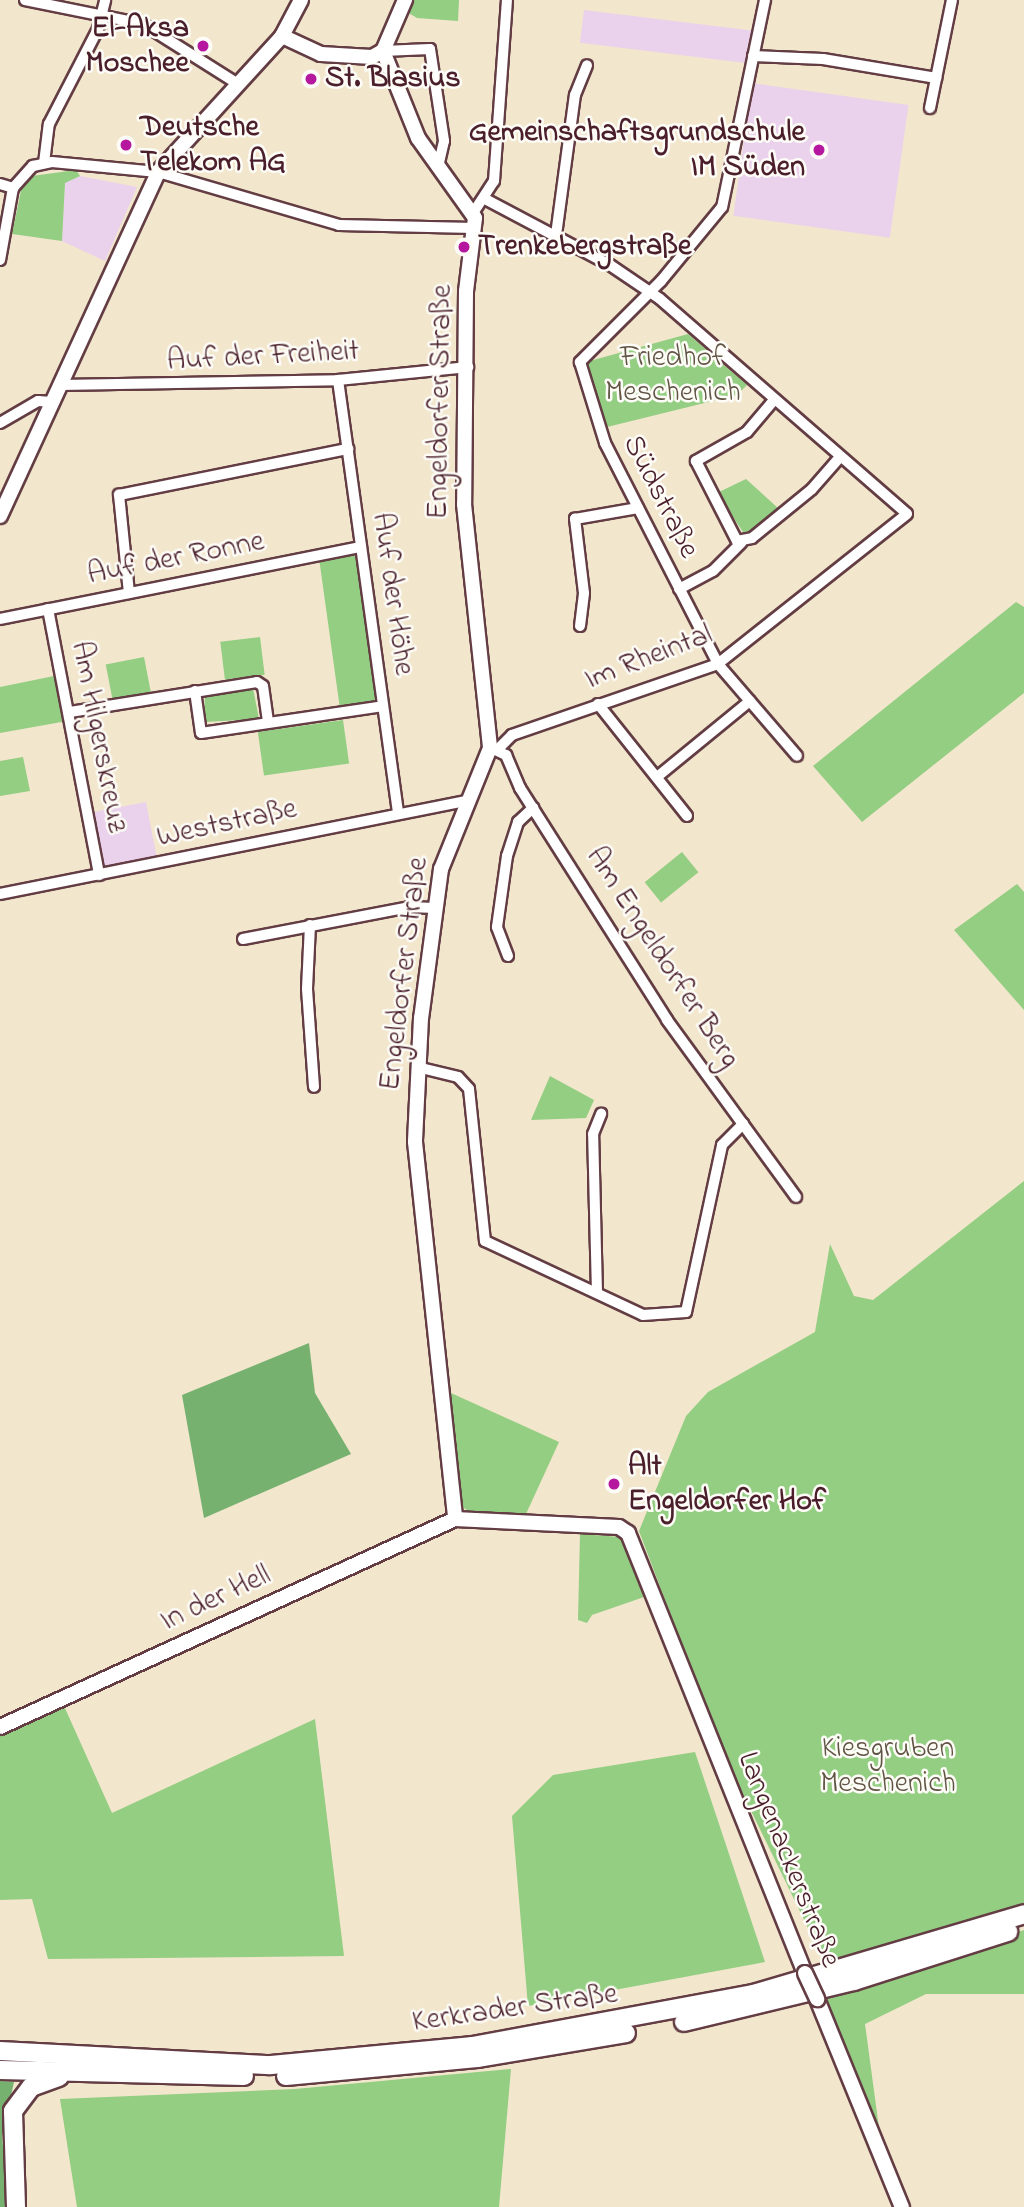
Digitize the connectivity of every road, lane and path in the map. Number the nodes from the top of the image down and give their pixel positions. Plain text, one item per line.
1 (25, 0) edge
2 (104, 0) edge
3 (301, 0) edge
4 (405, 0) edge
5 (507, 0) edge
6 (765, 0) edge
7 (952, 0) edge
8 (102, 15) junction
9 (282, 36) junction
10 (383, 51) junction
11 (753, 56) junction
12 (587, 65) dead end
13 (936, 78) junction
14 (238, 84) junction
15 (930, 108) dead end
16 (44, 163) junction
17 (438, 166) junction
18 (158, 172) junction
19 (0, 184) edge
20 (13, 188) junction
21 (487, 200) junction
22 (475, 210) junction
23 (474, 228) junction
24 (556, 235) junction
25 (0, 260) edge
26 (649, 291) junction
27 (468, 367) junction
28 (338, 380) junction
29 (60, 385) junction
30 (774, 400) junction
31 (52, 402) junction
32 (0, 423) edge
33 (348, 449) junction
34 (840, 457) junction
35 (638, 508) junction
36 (0, 516) edge
37 (741, 543) junction
38 (361, 547) junction
39 (679, 589) junction
40 (129, 593) junction
41 (48, 609) junction
42 (0, 619) edge
43 (580, 626) dead end
44 (718, 664) junction
45 (195, 691) junction
46 (750, 701) junction
47 (598, 704) junction
48 (383, 706) junction
49 (70, 712) junction
50 (268, 723) junction
51 (494, 749) junction
52 (797, 756) dead end
53 (657, 777) junction
54 (464, 801) junction
55 (533, 808) junction
56 (398, 814) junction
57 (687, 816) dead end
58 (99, 875) junction
59 (0, 894) edge
60 (435, 908) junction
61 (310, 925) junction
62 (243, 939) dead end
63 (508, 956) dead end
64 (417, 1067) junction
65 (314, 1087) dead end
66 (601, 1114) dead end
67 (743, 1124) junction
68 (796, 1197) dead end
69 (597, 1293) junction
70 (455, 1520) junction
71 (0, 1727) edge
72 (1024, 1914) edge
73 (1024, 1926) edge
74 (0, 2051) edge
75 (0, 2070) edge
76 (94, 2074) junction
77 (16, 2207) edge
78 (902, 2207) edge

1 - 8 street
2 - 8 street
3 - 9 street
4 - 10 street
5 - 21 street
6 - 11 street
7 - 13 street
8 - 14 street
8 - 16 street
9 - 10 street
9 - 14 street
10 - 17 street
10 - 17 street
11 - 13 street
11 - 26 street
12 - 24 street
13 - 15 street
14 - 18 street
16 - 18 street
16 - 20 street
17 - 22 street
18 - 23 street
18 - 29 street
19 - 20 street
20 - 25 street
21 - 22 street
21 - 24 street
22 - 23 street, Engeldorfer Straße
23 - 27 street, Engeldorfer Straße
24 - 26 street
26 - 30 street
26 - 35 street, Südstraße
27 - 28 street, Auf der Freiheit
27 - 51 street, Engeldorfer Straße
28 - 29 street, Auf der Freiheit
28 - 33 street, Auf der Höhe
29 - 31 street
30 - 34 street
30 - 37 street
31 - 32 street
31 - 36 street
33 - 38 street, Auf der Höhe
33 - 40 street
34 - 37 street
34 - 44 street, Im Rheintal
35 - 39 street, Südstraße
35 - 43 street
37 - 39 street
38 - 40 street, Auf der Ronne
38 - 48 street, Auf der Höhe
39 - 44 street, Südstraße
40 - 41 street, Auf der Ronne
41 - 42 street, Auf der Ronne
41 - 49 street, Am Hilgerskreuz
44 - 46 street, Südstraße
44 - 47 street, Im Rheintal
45 - 49 street
45 - 50 street
45 - 50 street
46 - 52 street, Südstraße
46 - 53 street
47 - 51 street, Im Rheintal
47 - 53 street
48 - 50 street
48 - 56 street, Auf der Höhe
49 - 58 street, Am Hilgerskreuz
51 - 54 street, Engeldorfer Straße
51 - 55 street, Am Engeldorfer Berg
53 - 57 street
54 - 56 street, Weststraße
54 - 60 street, Engeldorfer Straße
55 - 63 street
55 - 67 street, Am Engeldorfer Berg
56 - 58 street, Weststraße
58 - 59 street, Weststraße
60 - 61 street
60 - 64 street, Engeldorfer Straße
61 - 62 street
61 - 65 street
64 - 69 street
64 - 70 street, Engeldorfer Straße
66 - 69 street
67 - 68 street, Am Engeldorfer Berg
67 - 69 street
70 - 71 street, In der Hell
70 - 78 street, Langenackerstraße, bridge
72 - 74 highway, Kerkrader Straße
73 - 76 highway, Kerkrader Straße
75 - 76 highway, Kerkrader Straße
76 - 77 highway

